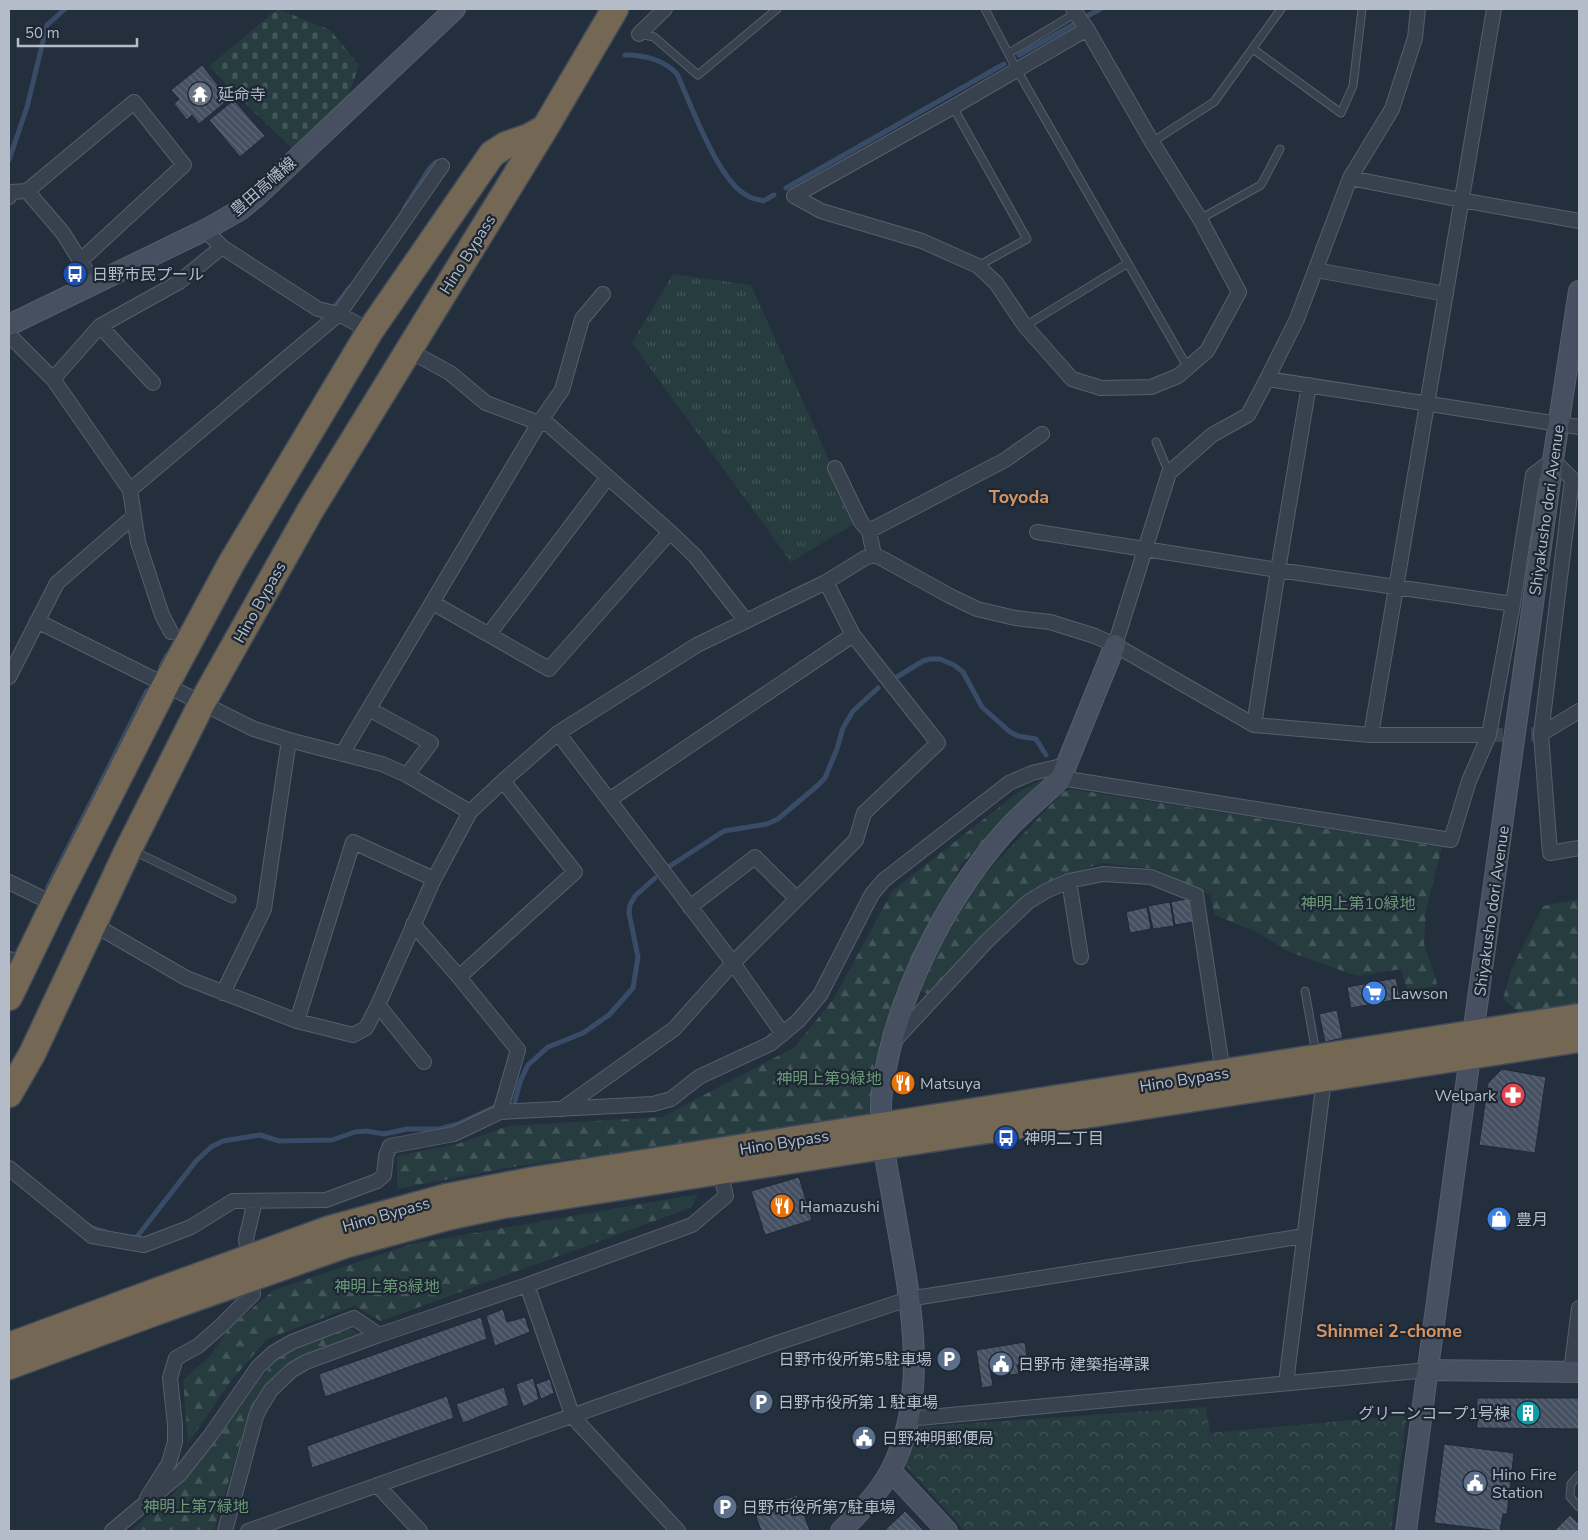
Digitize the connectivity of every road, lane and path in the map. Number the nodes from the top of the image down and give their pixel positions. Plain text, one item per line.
1 (455, 9) edge
2 (616, 9) edge
3 (665, 9) edge
4 (777, 9) edge
5 (985, 9) edge
6 (1281, 9) edge
7 (1362, 9) edge
8 (1418, 9) edge
9 (1494, 9) edge
10 (1077, 10) edge
11 (1087, 29) junction
12 (639, 34) joint
13 (1253, 49) junction
14 (1009, 53) junction
15 (1017, 70) junction
16 (953, 107) junction
17 (545, 128) junction
18 (1152, 142) junction
19 (1280, 149) dead end
20 (442, 166) dead end
21 (1350, 178) junction
22 (27, 191) junction
23 (9, 197) edge
24 (1462, 200) junction
25 (1200, 219) junction
26 (1579, 221) edge
27 (205, 230) junction
28 (222, 247) junction
29 (80, 261) junction
30 (1128, 263) junction
31 (978, 266) junction
32 (1316, 270) junction
33 (94, 283) junction
34 (1579, 291) edge
35 (603, 294) dead end
36 (1446, 294) junction
37 (339, 314) junction
38 (9, 325) edge
39 (100, 326) junction
40 (1025, 326) junction
41 (370, 331) junction
42 (9, 335) edge
43 (408, 350) junction
44 (1188, 368) junction
45 (53, 379) junction
46 (1267, 379) junction
47 (153, 383) dead end
48 (1309, 385) junction
49 (1427, 404) junction
50 (539, 423) junction
51 (1558, 424) junction
52 (1579, 427) edge
53 (1042, 434) dead end
54 (1156, 442) dead end
55 (1553, 460) junction
56 (835, 468) dead end
57 (1169, 473) junction
58 (608, 477) junction
59 (130, 490) junction
60 (133, 518) junction
61 (869, 531) junction
62 (670, 532) junction
63 (1037, 532) dead end
64 (1144, 550) junction
65 (874, 556) junction
66 (1278, 570) junction
67 (826, 582) junction
68 (1396, 587) junction
69 (434, 603) junction
70 (1514, 604) junction
71 (37, 621) junction
72 (746, 621) junction
73 (171, 632) dead end
74 (489, 634) junction
75 (853, 635) junction
76 (1115, 645) junction
77 (9, 678) edge
78 (166, 686) junction
79 (202, 702) junction
80 (369, 709) junction
81 (1579, 711) edge
82 (1254, 725) junction
83 (558, 732) junction
84 (1541, 734) junction
85 (1371, 735) junction
86 (1489, 735) junction
87 (289, 740) junction
88 (342, 754) junction
89 (1063, 771) junction
90 (407, 775) junction
91 (503, 781) junction
92 (609, 800) junction
93 (470, 812) junction
94 (129, 848) junction
95 (1579, 848) edge
96 (434, 879) junction
97 (1069, 881) junction
98 (9, 882) edge
99 (232, 899) dead end
100 (797, 899) junction
101 (54, 904) junction
102 (690, 907) junction
103 (93, 924) junction
104 (414, 924) junction
105 (1081, 957) dead end
106 (18, 961) edge
107 (733, 963) junction
108 (458, 977) junction
109 (1305, 991) dead end
110 (223, 994) junction
111 (9, 997) edge
112 (378, 1005) junction
113 (1579, 1017) edge
114 (297, 1021) junction
115 (783, 1034) junction
116 (1579, 1039) edge
117 (892, 1042) junction
118 (1472, 1045) junction
119 (424, 1062) dead end
120 (1321, 1068) junction
121 (1223, 1073) junction
122 (9, 1094) edge
123 (561, 1109) junction
124 (500, 1112) junction
125 (883, 1136) junction
126 (9, 1169) edge
127 (720, 1171) junction
128 (255, 1201) junction
129 (449, 1206) junction
130 (1304, 1236) junction
131 (527, 1285) junction
132 (908, 1299) junction
133 (158, 1301) junction
134 (1579, 1308) edge
135 (379, 1335) junction
136 (9, 1346) edge
137 (9, 1366) edge
138 (1428, 1370) junction
139 (1575, 1372) edge
140 (1286, 1383) junction
141 (573, 1416) junction
142 (908, 1419) junction
143 (891, 1471) junction
144 (1579, 1475) edge
145 (377, 1485) junction
146 (143, 1505) junction
147 (1579, 1508) edge
148 (112, 1531) edge
149 (224, 1531) edge
150 (248, 1531) edge
151 (420, 1531) edge
152 (678, 1531) edge
153 (841, 1531) edge
154 (947, 1531) edge
155 (1406, 1531) edge

1 - 27 street, 豊田高幡線
2 - 17 highway, Hino Bypass
3 - 12 street
4 - 12 lane
5 - 14 lane
6 - 13 lane
7 - 13 lane
8 - 21 street
9 - 24 street
10 - 11 street
10 - 14 lane
11 - 15 street
11 - 18 street
13 - 18 lane
14 - 15 lane
15 - 16 street
15 - 30 lane
16 - 31 lane
16 - 31 street
17 - 41 highway
17 - 43 highway, Hino Bypass
18 - 25 street
19 - 25 lane
20 - 37 street
21 - 24 street
21 - 32 street
22 - 23 street
22 - 29 street
22 - 29 street
24 - 26 street
24 - 36 street
25 - 44 street
27 - 28 street
27 - 33 street, 豊田高幡線
28 - 37 street
28 - 39 street
29 - 33 street
30 - 40 lane
30 - 44 lane
31 - 40 street
32 - 36 street
32 - 46 street
33 - 38 street, 豊田高幡線
34 - 51 street, Shiyakusho dori Avenue
35 - 50 street
36 - 49 street
37 - 41 street
37 - 59 street
39 - 45 street
39 - 47 street
40 - 44 street
41 - 78 highway
42 - 45 street
43 - 50 street
43 - 79 highway, Hino Bypass
45 - 59 street
46 - 48 street
46 - 57 street
48 - 49 street
48 - 66 street
49 - 51 street
49 - 68 street
50 - 58 street
50 - 69 street
51 - 52 street
51 - 55 street, Shiyakusho dori Avenue
53 - 61 street
54 - 57 lane
55 - 70 street
55 - 84 street
55 - 118 street, Shiyakusho dori Avenue
56 - 61 street
57 - 64 street
58 - 62 street
58 - 74 street
59 - 60 street
60 - 71 street
60 - 73 street
61 - 65 street
62 - 72 street
62 - 74 street
63 - 64 street
64 - 66 street
64 - 76 street
65 - 67 street
65 - 76 street
66 - 68 street
66 - 82 street
67 - 72 street
67 - 75 street
68 - 70 street
68 - 85 street
69 - 74 street
69 - 80 street
70 - 86 street
71 - 77 street
71 - 78 street
72 - 83 street
75 - 92 street
75 - 100 street
76 - 82 street
76 - 89 street
78 - 79 street
78 - 101 highway
79 - 87 street
79 - 94 highway, Hino Bypass
80 - 88 street
80 - 90 street
81 - 84 street
82 - 85 street
83 - 91 street
83 - 92 street
84 - 95 street
85 - 86 street
86 - 89 street
87 - 88 street
87 - 110 street
88 - 90 street
89 - 115 street
89 - 117 street
90 - 93 street
91 - 93 street
91 - 108 street
92 - 102 street
93 - 96 street
94 - 99 lane
94 - 103 highway, Hino Bypass
96 - 104 street
96 - 114 street
97 - 105 street
97 - 117 street
97 - 121 street
98 - 101 street
100 - 102 street
100 - 107 street
101 - 106 highway
102 - 107 street
103 - 110 street
103 - 122 highway, Hino Bypass
104 - 108 street
104 - 112 street
106 - 111 highway
107 - 115 street
107 - 123 street
108 - 124 street
109 - 120 lane
110 - 114 street
112 - 114 street
112 - 119 street
113 - 118 highway, Hino Bypass
115 - 123 street
116 - 118 highway, Hino Bypass
117 - 125 street
118 - 120 highway, Hino Bypass
118 - 138 street, Shiyakusho dori Avenue
120 - 121 highway, Hino Bypass
120 - 125 highway, Hino Bypass
120 - 130 street
121 - 125 highway, Hino Bypass
123 - 124 street
124 - 128 street
125 - 127 highway, Hino Bypass
125 - 129 highway, Hino Bypass
125 - 132 street
126 - 128 street
127 - 129 highway, Hino Bypass
127 - 131 street
128 - 146 street
129 - 133 highway, Hino Bypass, bridge
130 - 132 street
130 - 140 street
131 - 135 street
131 - 141 street
132 - 141 street
132 - 142 street
133 - 136 highway, Hino Bypass
133 - 137 highway, Hino Bypass
134 - 139 street
135 - 146 street
135 - 149 street
138 - 139 street
138 - 140 street
138 - 155 street, Shiyakusho dori Avenue
140 - 142 street
141 - 145 street
141 - 152 street
142 - 143 street
143 - 153 street
143 - 154 street
144 - 147 lane
145 - 150 street
145 - 151 street
146 - 148 street

